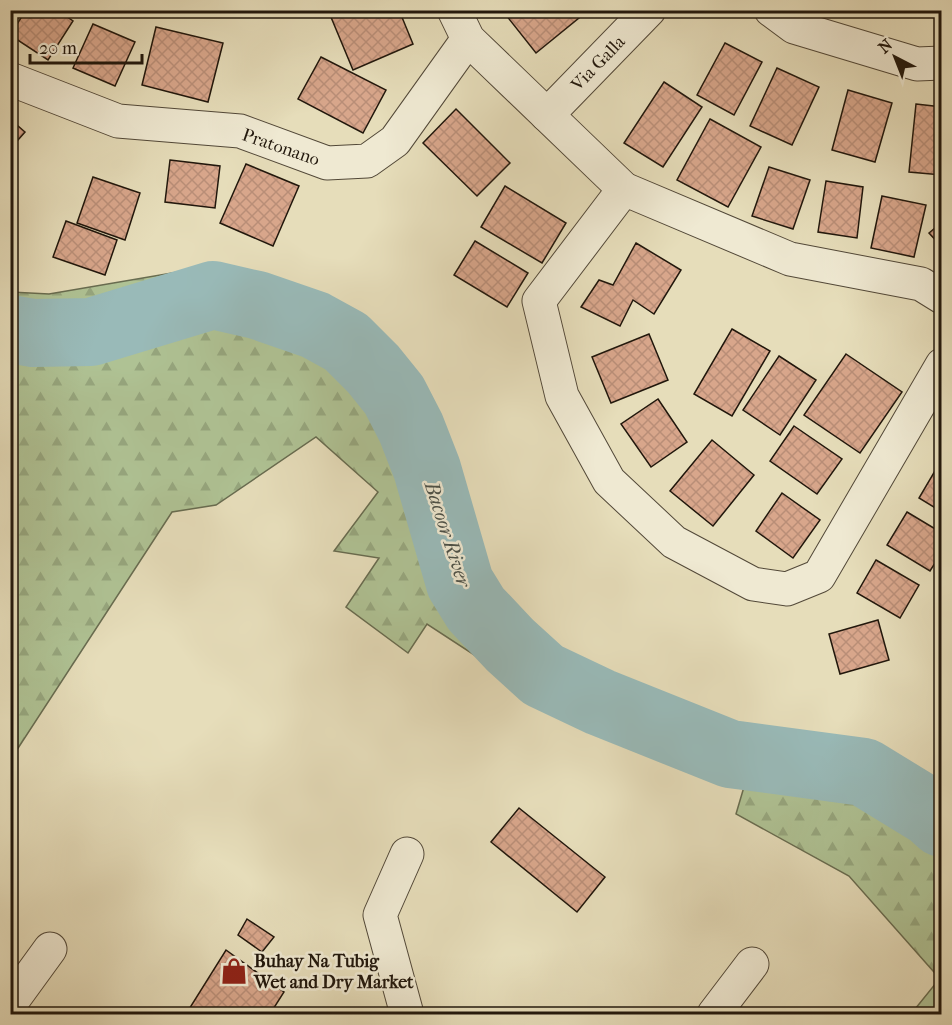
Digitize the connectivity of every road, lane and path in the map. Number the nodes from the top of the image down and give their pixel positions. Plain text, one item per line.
1 (650, 10) edge
2 (771, 10) edge
3 (461, 25) edge
4 (942, 63) edge
5 (10, 79) edge
6 (547, 115) junction
7 (624, 189) junction
8 (942, 297) edge
9 (942, 365) edge
10 (407, 854) dead end
11 (50, 949) dead end
12 (752, 964) dead end
13 (10, 1004) edge
14 (407, 1014) edge
15 (714, 1014) edge

1 - 6 street, Via Galla
2 - 4 street
3 - 5 street, Pratonano
3 - 6 street
6 - 7 street
7 - 8 street
7 - 9 street
10 - 14 street
11 - 13 street
12 - 15 street

